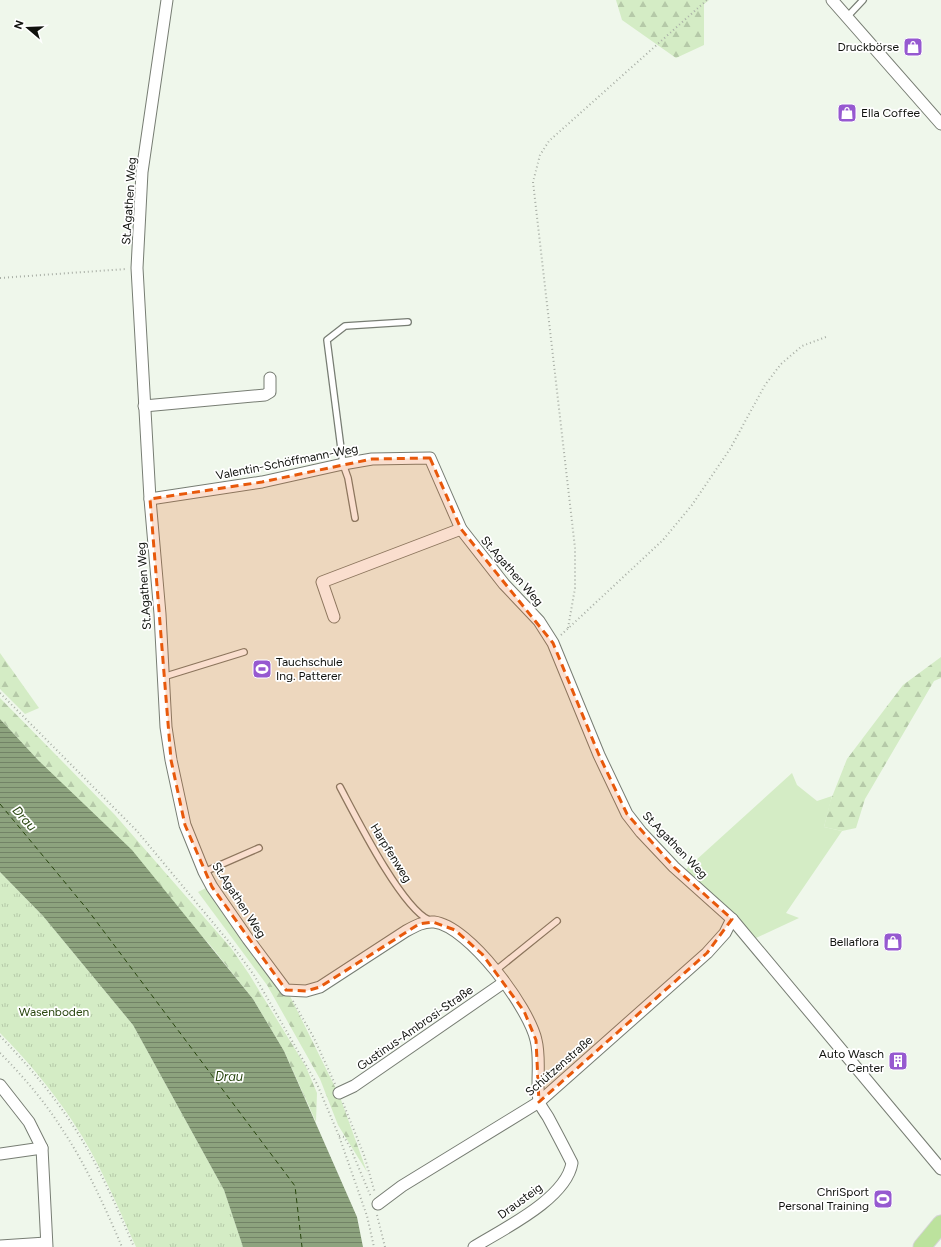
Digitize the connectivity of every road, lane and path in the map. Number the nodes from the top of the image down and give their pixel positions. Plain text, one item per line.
1 (167, 0) edge
2 (707, 0) edge
3 (832, 0) edge
4 (864, 0) edge
5 (847, 17) junction
6 (941, 124) edge
7 (137, 268) junction
8 (0, 278) edge
9 (408, 322) dead end
10 (826, 337) dead end
11 (270, 378) dead end
12 (144, 406) junction
13 (430, 458) joint
14 (343, 464) junction
15 (150, 498) junction
16 (355, 518) dead end
17 (461, 529) junction
18 (334, 617) dead end
19 (568, 628) junction
20 (553, 643) junction
21 (244, 652) dead end
22 (163, 677) junction
23 (0, 693) edge
24 (340, 787) dead end
25 (259, 848) dead end
26 (204, 872) junction
27 (732, 919) junction
28 (433, 922) junction
29 (557, 922) dead end
30 (495, 971) junction
31 (503, 983) junction
32 (286, 990) junction
33 (0, 1036) edge
34 (0, 1053) edge
35 (0, 1085) edge
36 (339, 1093) junction
37 (539, 1102) junction
38 (339, 1136) junction
39 (42, 1148) junction
40 (0, 1154) edge
41 (941, 1169) edge
42 (377, 1205) junction
43 (941, 1224) edge
44 (941, 1243) edge
45 (47, 1245) edge
46 (0, 1246) edge
47 (122, 1247) edge
48 (134, 1247) edge
49 (374, 1247) edge
50 (385, 1247) edge
51 (474, 1247) edge
52 (922, 1247) edge
53 (933, 1247) edge

1 - 7 street, St.Agathen Weg
2 - 19 path
3 - 5 street
4 - 5 lane
5 - 6 street
7 - 8 path
7 - 12 street, St.Agathen Weg
9 - 14 lane
10 - 19 path
11 - 12 street
12 - 15 street, St.Agathen Weg
13 - 14 street, Valentin-Schöffmann-Weg
13 - 17 street, St.Agathen Weg
14 - 15 street, Valentin-Schöffmann-Weg
14 - 16 lane
15 - 22 street, St.Agathen Weg
17 - 18 street
17 - 20 street, St.Agathen Weg
19 - 20 path
20 - 27 street, St.Agathen Weg
21 - 22 lane
22 - 26 street, St.Agathen Weg
23 - 38 path
24 - 28 lane, Harpfenweg
25 - 26 lane
26 - 32 street, St.Agathen Weg
27 - 37 street, Schützenstraße
27 - 41 street, St.Agathen Weg
28 - 30 street
28 - 32 street
29 - 30 lane
30 - 31 street
31 - 36 street, Gustinus-Ambrosi-Straße
31 - 37 street
32 - 36 path
33 - 48 path
34 - 47 path
35 - 39 street
36 - 42 path
37 - 42 street, Schützenstraße
37 - 51 street, Drausteig
38 - 42 path
38 - 49 path
39 - 40 street
39 - 45 street
42 - 50 path
43 - 52 main road
44 - 53 main road
45 - 46 street

